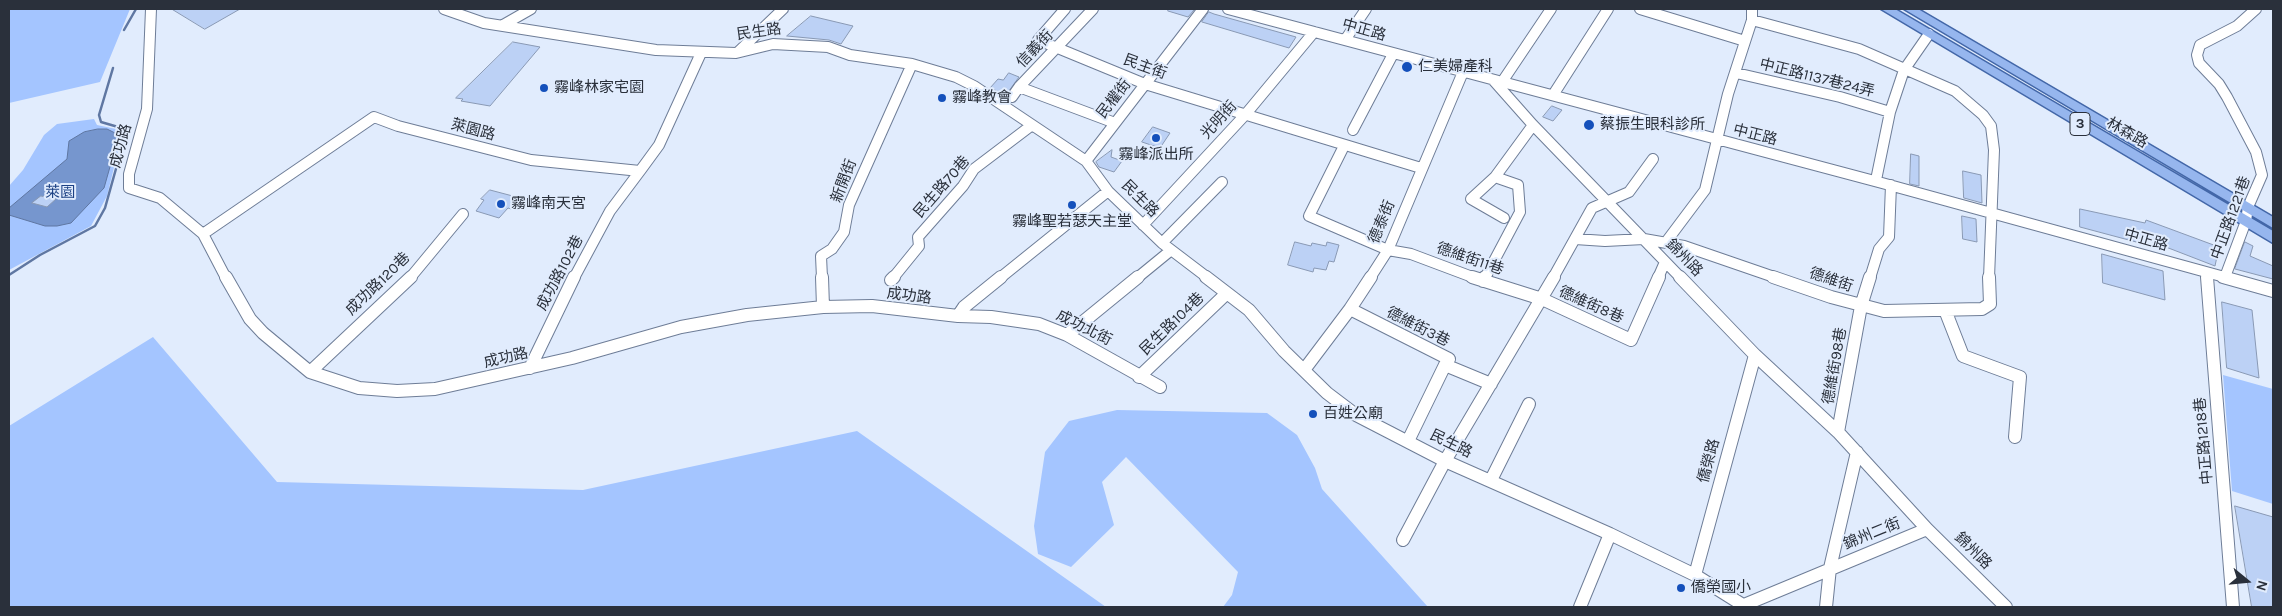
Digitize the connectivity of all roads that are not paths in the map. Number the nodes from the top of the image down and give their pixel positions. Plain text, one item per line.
1 (151, 9) edge
2 (444, 9) edge
3 (531, 9) edge
4 (784, 9) edge
5 (1065, 9) edge
6 (1093, 9) edge
7 (1203, 9) edge
8 (1228, 9) edge
9 (1366, 9) edge
10 (1551, 9) edge
11 (1608, 9) edge
12 (1640, 9) edge
13 (1752, 9) edge
14 (1887, 9) edge
15 (1910, 9) edge
16 (2256, 9) edge
17 (1752, 20) junction
18 (503, 25) junction
19 (1314, 32) junction
20 (1929, 34) junction
21 (1345, 40) junction
22 (1745, 41) junction
23 (1056, 49) junction
24 (701, 53) junction
25 (736, 53) junction
26 (1393, 54) junction
27 (912, 64) junction
28 (1904, 70) junction
29 (1463, 72) junction
30 (1736, 73) junction
31 (1498, 81) junction
32 (1145, 84) junction
33 (1019, 87) junction
34 (1553, 95) junction
35 (1012, 97) dead end
36 (1890, 112) junction
37 (1245, 115) junction
38 (1115, 123) junction
39 (1032, 125) junction
40 (1533, 125) junction
41 (1353, 130) dead end
42 (1716, 140) junction
43 (1344, 146) junction
44 (1653, 159) dead end
45 (1086, 160) junction
46 (1421, 168) junction
47 (640, 171) junction
48 (1495, 177) junction
49 (1876, 180) junction
50 (1222, 182) dead end
51 (1891, 185) junction
52 (1108, 190) junction
53 (1607, 202) junction
54 (2248, 207) junction
55 (1992, 213) junction
56 (463, 214) dead end
57 (1504, 218) dead end
58 (2246, 221) junction
59 (2273, 223) edge
60 (1143, 225) junction
61 (204, 234) junction
62 (2273, 238) edge
63 (1575, 239) junction
64 (1644, 239) junction
65 (1666, 242) junction
66 (1166, 247) junction
67 (1388, 250) junction
68 (1665, 262) junction
69 (2208, 273) junction
70 (2225, 278) junction
71 (891, 280) dead end
72 (1483, 281) junction
73 (2273, 291) edge
74 (1226, 294) junction
75 (1542, 299) junction
76 (1861, 306) junction
77 (824, 307) junction
78 (1350, 309) junction
79 (1945, 310) junction
80 (958, 316) junction
81 (1066, 335) junction
82 (1755, 355) junction
83 (1445, 365) junction
84 (530, 368) junction
85 (1304, 370) junction
86 (310, 372) junction
87 (1139, 376) junction
88 (1491, 384) junction
89 (1160, 387) dead end
90 (1529, 404) dead end
91 (1838, 432) junction
92 (2014, 437) dead end
93 (1408, 441) junction
94 (1857, 452) junction
95 (1445, 461) junction
96 (1491, 480) junction
97 (1927, 529) junction
98 (1610, 534) junction
99 (1403, 540) dead end
100 (1830, 568) junction
101 (1695, 575) junction
102 (1745, 606) edge
103 (1580, 607) edge
104 (1826, 607) edge
105 (2006, 607) edge
106 (2233, 607) edge

1 - 61 street, 成功路
2 - 18 street, 民生路
3 - 18 street
4 - 25 street
5 - 23 street, 民主街
6 - 23 street, 信義街
7 - 32 street, 民權街
8 - 19 street, 中正路
9 - 21 street
10 - 31 street
11 - 34 street
12 - 22 street
13 - 17 street
14 - 20 main road, 林森路 / 3
15 - 54 main road, 林森路 / 3
16 - 54 street, 中正路1221巷
17 - 22 street
17 - 28 street
18 - 24 street, 民生路
19 - 21 street, 中正路
19 - 37 street, 光明街
20 - 28 street
20 - 58 main road, 林森路 / 3
21 - 26 street, 中正路
22 - 30 street
23 - 32 street, 民主街
23 - 33 street, 信義街
24 - 25 street, 民生路
24 - 47 street
25 - 27 street, 民生路
26 - 29 street, 中正路
26 - 41 street
27 - 39 street, 民生路
27 - 77 street, 新開街
28 - 36 street
28 - 55 street
29 - 31 street, 中正路
29 - 46 street, 德泰街
30 - 36 street, 中正路1137巷24弄
30 - 42 street
31 - 34 street, 中正路
31 - 40 street, 錦州路
32 - 37 street, 民主街
32 - 38 street, 民權街
33 - 35 street, 信義街
33 - 38 street, 信義街
34 - 42 street, 中正路
36 - 49 street
37 - 43 street, 民主街
37 - 60 street, 光明街
38 - 45 street, 民權街
39 - 45 street, 民生路
39 - 71 street, 民生路70巷
40 - 48 street
40 - 53 street, 錦州路
42 - 49 street, 中正路
42 - 65 street
43 - 46 street, 民主街
43 - 67 street, 德維街11巷
44 - 53 street
45 - 52 street, 民生路
46 - 67 street, 德泰街
47 - 61 street, 萊園路
47 - 84 street, 成功路102巷
48 - 57 street
48 - 72 street
49 - 51 street, 中正路
50 - 66 street
51 - 55 street, 中正路
51 - 76 street, 德維街98巷
52 - 60 street, 民生路
52 - 80 street
53 - 63 street
53 - 64 street, 錦州路
54 - 58 street, 中正路1221巷
54 - 59 main road, 林森路 / 3
55 - 69 street, 中正路
55 - 79 street, 德維街
56 - 86 street, 成功路120巷
58 - 62 main road, 林森路 / 3
58 - 70 street, 中正路1221巷
60 - 66 street, 民生路
61 - 86 street, 成功路
63 - 64 street, 德維街
63 - 75 street
64 - 65 street, 德維街
64 - 68 street, 錦州路
65 - 76 street, 德維街
66 - 74 street, 民生路
66 - 81 street
67 - 72 street, 德維街11巷
67 - 78 street, 德泰街
68 - 75 street, 德維街8巷
68 - 82 street, 錦州路
69 - 70 street, 中正路
69 - 106 street, 中正路1218巷
70 - 73 street, 中正路
72 - 75 street, 德維街11巷
74 - 85 street, 民生路
74 - 87 street, 民生路104巷
75 - 88 street
76 - 79 street, 德維街
76 - 91 street, 德維街98巷
77 - 80 street, 成功路
77 - 84 street, 成功路
78 - 83 street, 德維街3巷
78 - 85 street, 德泰街
79 - 92 street
80 - 81 street, 成功北街
81 - 87 street, 成功北街
82 - 91 street, 錦州路
82 - 101 street, 僑榮路
83 - 88 street, 德維街3巷
83 - 93 street
84 - 86 street, 成功路
85 - 93 street, 民生路
87 - 89 street, 成功北街
88 - 95 street
90 - 96 street
91 - 94 street, 錦州路
93 - 95 street, 民生路
94 - 97 street, 錦州路
94 - 100 street
95 - 96 street, 民生路
95 - 99 street
96 - 98 street, 民生路
97 - 100 street, 錦州二街
97 - 105 street, 錦州路
98 - 101 street, 民生路
98 - 103 street
100 - 102 street
100 - 104 street
101 - 102 street, 民生路

